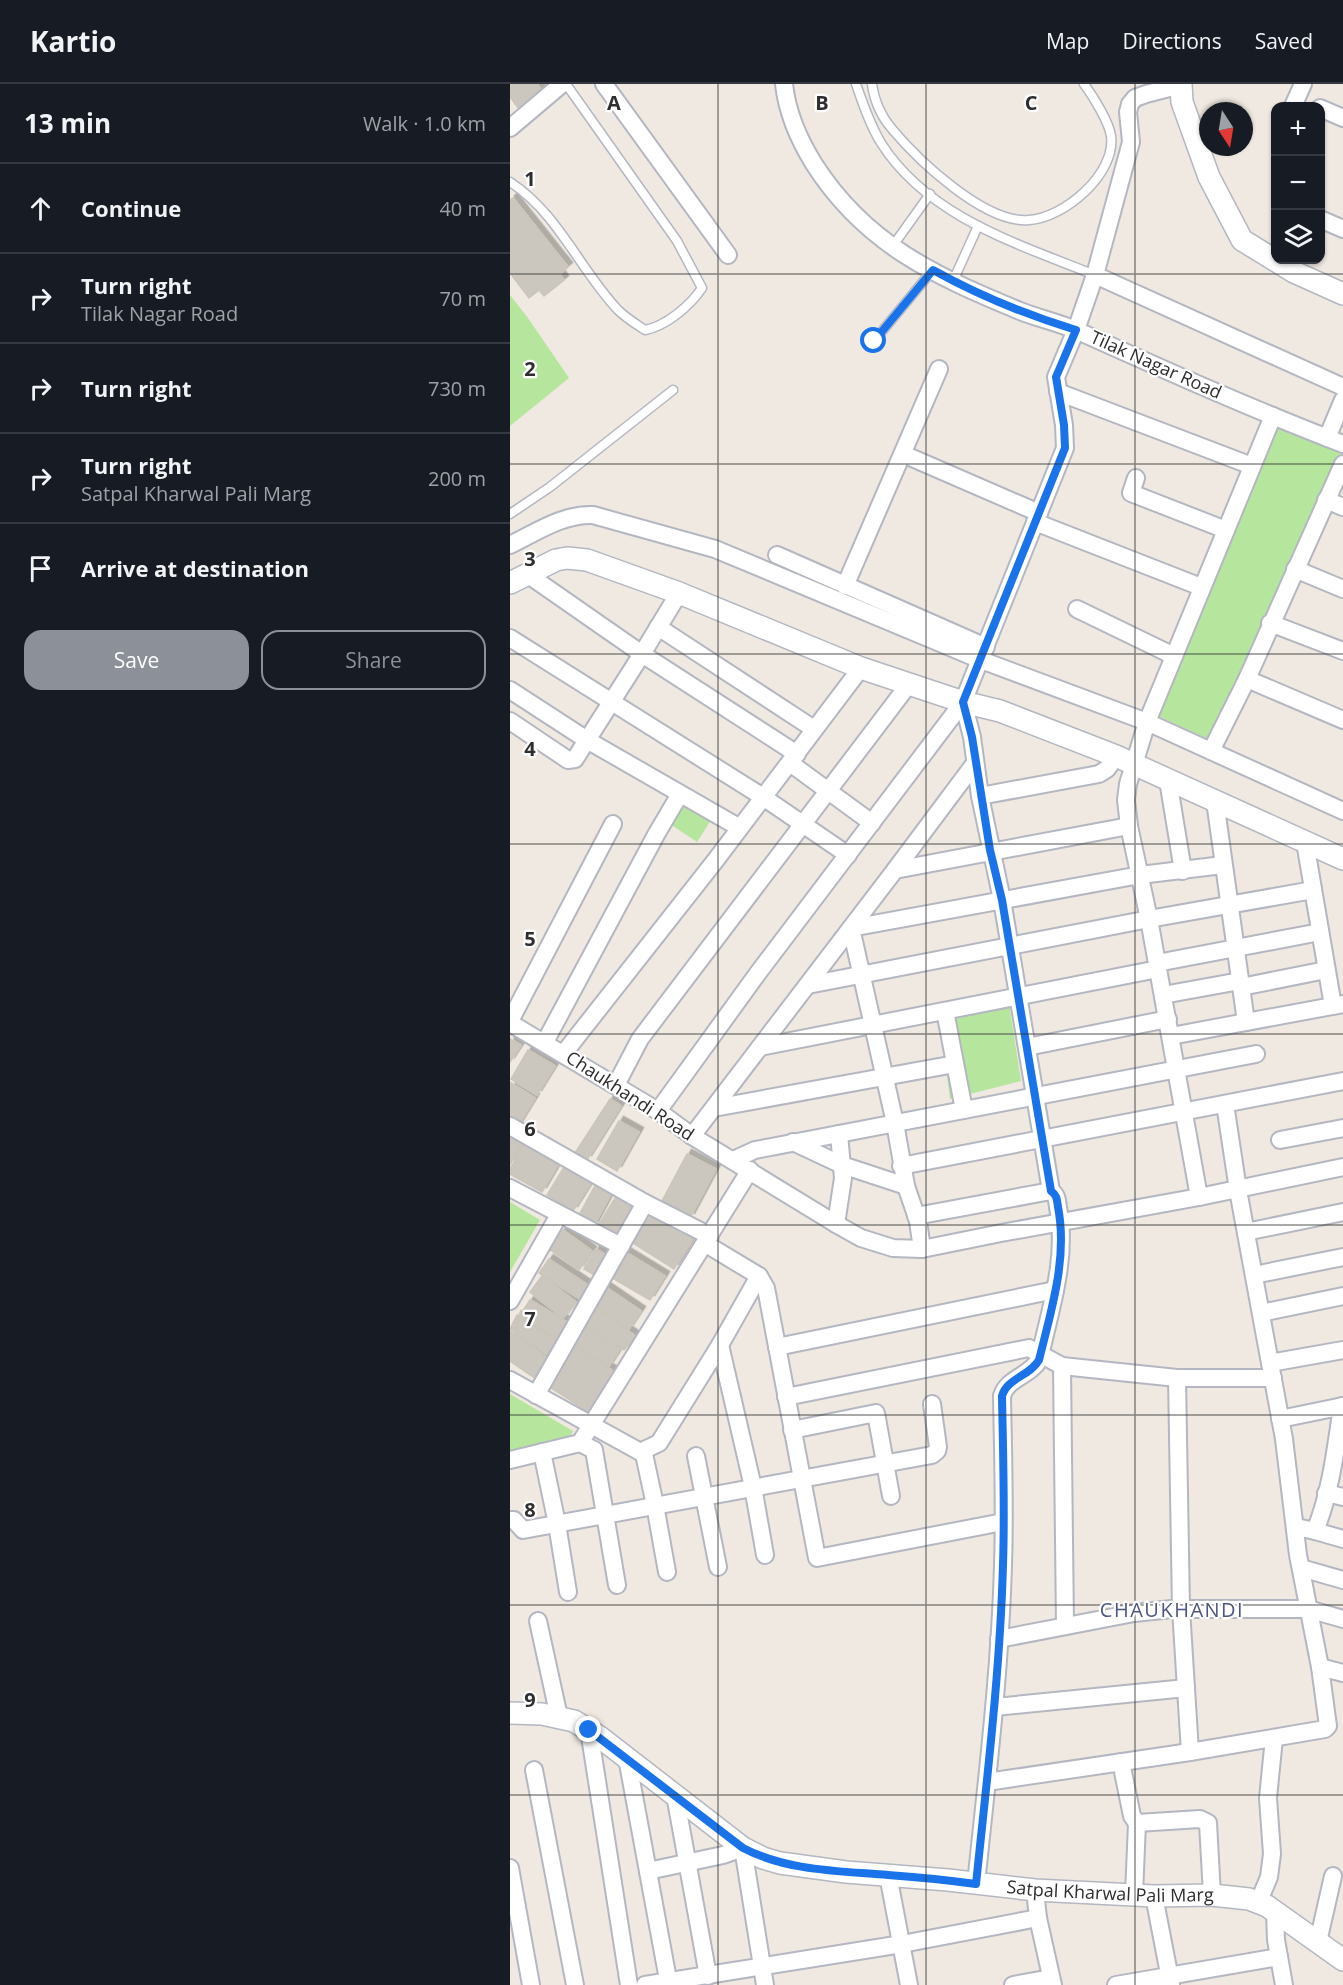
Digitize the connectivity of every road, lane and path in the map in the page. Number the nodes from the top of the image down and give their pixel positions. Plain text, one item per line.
1 (564, 84) edge
2 (604, 84) edge
3 (784, 84) edge
4 (856, 84) edge
5 (872, 84) edge
6 (1088, 85) edge
7 (1181, 85) edge
8 (1325, 110) edge
9 (1343, 118) edge
10 (510, 128) edge
11 (510, 182) edge
12 (930, 194) junction
13 (1325, 221) edge
14 (978, 226) junction
15 (1343, 229) edge
16 (892, 247) junction
17 (728, 255) dead end
18 (933, 270) junction
19 (1095, 274) junction
20 (953, 281) junction
21 (1343, 294) edge
22 (1076, 330) junction
23 (874, 341) dead end
24 (939, 369) dead end
25 (1343, 387) edge
26 (673, 390) dead end
27 (1058, 392) junction
28 (1343, 400) edge
29 (1273, 416) junction
30 (1327, 438) junction
31 (1343, 444) edge
32 (903, 454) junction
33 (1343, 464) edge
34 (1252, 466) junction
35 (1136, 478) dead end
36 (1326, 500) junction
37 (1343, 507) edge
38 (510, 514) edge
39 (1037, 517) junction
40 (1226, 530) junction
41 (510, 544) edge
42 (777, 555) dead end
43 (1295, 569) junction
44 (518, 579) edge
45 (845, 586) junction
46 (1202, 588) junction
47 (1343, 589) edge
48 (679, 593) junction
49 (1077, 609) dead end
50 (1270, 623) junction
51 (658, 627) junction
52 (510, 638) edge
53 (1343, 651) edge
54 (983, 653) junction
55 (642, 654) junction
56 (1174, 656) junction
57 (861, 668) junction
58 (1247, 679) junction
59 (909, 684) junction
60 (510, 690) edge
61 (612, 701) junction
62 (963, 702) junction
63 (1343, 720) edge
64 (510, 721) edge
65 (1147, 722) junction
66 (814, 729) junction
67 (587, 740) junction
68 (1211, 752) junction
69 (793, 758) junction
70 (1125, 760) junction
71 (975, 763) junction
72 (1168, 780) junction
73 (828, 791) junction
74 (680, 794) junction
75 (980, 796) junction
76 (763, 797) junction
77 (1215, 801) junction
78 (1343, 812) edge
79 (872, 823) junction
80 (613, 824) dead end
81 (804, 824) junction
82 (1129, 826) junction
83 (740, 828) junction
84 (1305, 842) junction
85 (990, 850) junction
86 (848, 855) junction
87 (1343, 859) edge
88 (1223, 865) junction
89 (895, 870) junction
90 (1183, 870) junction
91 (1140, 875) junction
92 (1313, 890) junction
93 (1002, 900) junction
94 (1228, 904) junction
95 (1149, 919) junction
96 (851, 928) junction
97 (1320, 932) junction
98 (1010, 947) junction
99 (1235, 949) junction
100 (1158, 966) junction
101 (1326, 970) junction
102 (862, 975) junction
103 (1240, 984) junction
104 (808, 985) junction
105 (1163, 995) junction
106 (1018, 996) junction
107 (1338, 1005) edge
108 (945, 1011) junction
109 (1168, 1019) junction
110 (510, 1022) edge
111 (1246, 1022) junction
112 (873, 1025) junction
113 (1171, 1036) junction
114 (545, 1042) junction
115 (760, 1047) junction
116 (1027, 1047) junction
117 (564, 1053) junction
118 (1257, 1054) dead end
119 (955, 1064) junction
120 (1177, 1069) junction
121 (884, 1077) junction
122 (1343, 1081) edge
123 (616, 1085) junction
124 (1034, 1096) junction
125 (1225, 1104) junction
126 (714, 1107) junction
127 (964, 1110) junction
128 (658, 1111) junction
129 (1185, 1112) junction
130 (895, 1123) junction
131 (510, 1126) edge
132 (1343, 1128) edge
133 (839, 1134) junction
134 (692, 1136) junction
135 (1042, 1140) junction
136 (1280, 1140) dead end
137 (793, 1142) junction
138 (733, 1160) junction
139 (842, 1165) junction
140 (902, 1166) junction
141 (1343, 1167) edge
142 (750, 1170) junction
143 (906, 1186) junction
144 (510, 1188) edge
145 (1238, 1190) junction
146 (1051, 1191) junction
147 (1199, 1197) junction
148 (645, 1203) junction
149 (1343, 1212) edge
150 (559, 1215) junction
151 (916, 1216) junction
152 (1061, 1222) junction
153 (836, 1224) junction
154 (1246, 1232) junction
155 (708, 1240) junction
156 (621, 1246) junction
157 (922, 1249) junction
158 (1343, 1257) edge
159 (1254, 1275) junction
160 (759, 1276) junction
161 (1055, 1290) junction
162 (1343, 1296) edge
163 (510, 1302) edge
164 (1261, 1313) junction
165 (720, 1345) junction
166 (777, 1347) junction
167 (1343, 1350) edge
168 (1041, 1354) junction
169 (1062, 1366) junction
170 (1272, 1370) junction
171 (1177, 1378) junction
172 (510, 1380) edge
173 (536, 1395) junction
174 (786, 1397) junction
175 (932, 1404) dead end
176 (1342, 1409) edge
177 (1280, 1419) junction
178 (591, 1426) junction
179 (792, 1430) junction
180 (580, 1443) junction
181 (542, 1452) junction
182 (640, 1452) junction
183 (1339, 1453) edge
184 (696, 1456) dead end
185 (510, 1460) edge
186 (885, 1463) junction
187 (801, 1478) junction
188 (753, 1487) junction
189 (1326, 1493) junction
190 (704, 1496) junction
191 (891, 1496) dead end
192 (1343, 1497) edge
193 (656, 1506) junction
194 (605, 1515) junction
195 (510, 1520) edge
196 (1003, 1522) junction
197 (557, 1524) junction
198 (1296, 1527) junction
199 (1315, 1531) junction
200 (1343, 1539) edge
201 (765, 1555) dead end
202 (718, 1567) dead end
203 (1301, 1568) junction
204 (668, 1572) dead end
205 (1343, 1580) edge
206 (617, 1585) dead end
207 (568, 1592) dead end
208 (1181, 1609) junction
209 (1308, 1609) junction
210 (1343, 1619) edge
211 (538, 1620) dead end
212 (1065, 1626) junction
213 (999, 1639) junction
214 (1320, 1667) junction
215 (1343, 1673) edge
216 (1186, 1688) junction
217 (995, 1707) junction
218 (510, 1713) edge
219 (560, 1717) junction
220 (589, 1730) junction
221 (1274, 1738) junction
222 (1190, 1752) junction
223 (627, 1758) junction
224 (1121, 1762) junction
225 (534, 1770) dead end
226 (987, 1782) junction
227 (675, 1795) junction
228 (1137, 1823) junction
229 (743, 1848) junction
230 (687, 1863) junction
231 (510, 1868) edge
232 (648, 1871) junction
233 (888, 1875) junction
234 (1334, 1876) dead end
235 (976, 1884) junction
236 (1035, 1890) junction
237 (1212, 1895) junction
238 (1144, 1896) junction
239 (1267, 1907) junction
240 (1038, 1918) junction
241 (1318, 1942) junction
242 (902, 1944) junction
243 (1279, 1957) junction
244 (1343, 1960) edge
245 (762, 1966) junction
246 (708, 1976) junction
247 (1170, 1980) edge
248 (1052, 1982) edge
249 (668, 1984) edge
250 (531, 1985) edge
251 (575, 1985) edge
252 (629, 1985) edge
253 (645, 1985) edge
254 (765, 1985) edge
255 (909, 1985) edge
256 (1013, 1985) edge
257 (1116, 1985) edge
258 (1284, 1985) edge

1 - 10 street
1 - 11 lane
2 - 17 street
3 - 16 street, Tilak Nagar Road
4 - 12 lane
5 - 6 lane
7 - 19 street
7 - 21 street
8 - 9 street
12 - 14 lane
12 - 16 lane
13 - 15 street
14 - 19 lane
14 - 20 lane
16 - 18 street, Tilak Nagar Road
18 - 20 street, Tilak Nagar Road
18 - 23 lane
19 - 22 street
19 - 25 street
20 - 22 street, Tilak Nagar Road
22 - 27 street
22 - 29 street, Tilak Nagar Road
24 - 32 street
26 - 38 lane
27 - 34 street
27 - 39 street
28 - 30 street
29 - 30 street, Tilak Nagar Road
29 - 34 street
30 - 31 street, Tilak Nagar Road
32 - 39 street
32 - 45 street
33 - 36 street
34 - 40 street
35 - 40 street
36 - 37 street
36 - 43 street
39 - 46 street
39 - 54 street
40 - 46 street
41 - 54 street
42 - 45 street
43 - 47 street
43 - 50 street
44 - 48 street
44 - 55 street
45 - 54 street
46 - 56 street
48 - 51 street
48 - 57 street
49 - 56 street
50 - 53 street
50 - 58 street
51 - 55 street
51 - 66 street
52 - 61 street
54 - 62 street
54 - 65 street
55 - 61 street
55 - 69 street
56 - 65 street
57 - 59 street
57 - 66 street
58 - 63 street
58 - 68 street
59 - 62 street
59 - 73 street
60 - 67 street
61 - 67 street
61 - 76 street
62 - 70 street
62 - 71 street
62 - 79 street
64 - 67 street
65 - 68 street
65 - 70 street
66 - 69 street
67 - 74 street
68 - 78 street
69 - 73 street
69 - 76 street
70 - 72 street
70 - 75 street
70 - 82 street
71 - 75 street
71 - 89 street
72 - 77 street
72 - 90 street
73 - 79 street
73 - 81 street
74 - 83 street
74 - 114 street
75 - 85 street
76 - 81 street
76 - 83 street
77 - 84 street
77 - 88 street
79 - 86 street
80 - 110 street
81 - 86 street
81 - 123 street
82 - 85 street
82 - 91 street
83 - 117 street
84 - 87 street
84 - 92 street
85 - 89 street
85 - 93 street
86 - 128 street
88 - 90 street
88 - 94 street
89 - 96 street
90 - 91 street
91 - 93 street
91 - 95 street
92 - 94 street
92 - 97 street
93 - 96 street
93 - 98 street
94 - 95 street
94 - 99 street
95 - 98 street
95 - 100 street
96 - 102 street
96 - 104 street
97 - 99 street
97 - 101 street
98 - 102 street
98 - 106 street
99 - 100 street
99 - 103 street
100 - 105 street
100 - 106 street
101 - 103 street
101 - 107 street
102 - 104 street
102 - 112 street
103 - 105 street
103 - 111 street
104 - 115 street
105 - 109 street
106 - 108 street
106 - 116 street
107 - 111 street
108 - 112 street
108 - 119 street
109 - 113 street
109 - 116 street
110 - 114 street, Chaukhandi Road
111 - 113 street
112 - 115 street
112 - 121 street
113 - 120 street
114 - 117 street, Chaukhandi Road
115 - 126 street
116 - 124 street
117 - 123 street, Chaukhandi Road
118 - 120 street
119 - 121 street
119 - 127 street
120 - 124 street
120 - 129 street
121 - 126 street
121 - 130 street
122 - 125 street
123 - 128 street, Chaukhandi Road
124 - 127 street
124 - 135 street
125 - 129 street
125 - 145 street
126 - 134 street
127 - 130 street
128 - 134 street, Chaukhandi Road
129 - 135 street
129 - 147 street
130 - 133 street
130 - 140 street
131 - 148 street
132 - 136 street
133 - 137 street
133 - 139 street
134 - 138 street, Chaukhandi Road
135 - 140 street
135 - 146 street
137 - 138 street
137 - 139 street
138 - 142 street, Chaukhandi Road
139 - 143 street
139 - 153 street
140 - 143 street
141 - 145 street, Chaukhandi Road
142 - 153 street, Chaukhandi Road
142 - 155 street
143 - 151 street
144 - 150 street
145 - 147 street, Chaukhandi Road
145 - 154 street
146 - 151 street
146 - 152 street
147 - 152 street, Chaukhandi Road
148 - 155 street
148 - 156 street
149 - 154 street
150 - 156 street
150 - 163 street
151 - 157 street
152 - 157 street, Chaukhandi Road
152 - 161 street
153 - 157 street, Chaukhandi Road
154 - 159 street
155 - 160 street
155 - 178 street
156 - 173 street
158 - 159 street
159 - 164 street
160 - 165 street
160 - 166 street
161 - 166 street
161 - 168 street
162 - 164 street
164 - 170 street
165 - 182 street
165 - 188 street
166 - 174 street
167 - 170 street
168 - 169 street
168 - 174 street
168 - 196 street
169 - 171 street
169 - 212 street
170 - 171 street
170 - 177 street
171 - 208 street
172 - 173 street
173 - 178 street
174 - 179 street
175 - 186 street
176 - 177 street
176 - 183 street
177 - 198 street
178 - 180 street
178 - 182 street
179 - 186 street
179 - 187 street
180 - 181 street
180 - 194 street
181 - 185 street
181 - 197 street
182 - 193 street
183 - 189 street
184 - 190 street
186 - 187 street
186 - 191 street
187 - 188 street
187 - 196 street
188 - 190 street
188 - 201 street
189 - 192 street
189 - 199 street
190 - 193 street
190 - 202 street
193 - 194 street
193 - 204 street
194 - 197 street
194 - 206 street
195 - 197 street
196 - 213 street
197 - 207 street
198 - 199 street
198 - 203 street
199 - 200 street
203 - 205 street
203 - 209 street
208 - 209 street
208 - 212 street
208 - 216 street
209 - 210 street
209 - 214 street
211 - 219 street
212 - 213 street
213 - 217 street
214 - 215 street
214 - 221 street
216 - 217 street
216 - 222 street
217 - 226 street
218 - 219 street, Satpal Kharwal Pali Marg
219 - 220 street, Satpal Kharwal Pali Marg
220 - 223 street, Satpal Kharwal Pali Marg
220 - 252 street
221 - 222 street
221 - 239 street
222 - 224 street
223 - 227 street, Satpal Kharwal Pali Marg
223 - 232 street
224 - 226 street
224 - 228 street
225 - 251 street
226 - 235 street
227 - 229 street, Satpal Kharwal Pali Marg
227 - 230 street
228 - 237 street
228 - 238 street
229 - 230 street
229 - 233 street, Satpal Kharwal Pali Marg
229 - 245 street
230 - 232 street
230 - 246 street
231 - 250 street
232 - 249 street
233 - 235 street, Satpal Kharwal Pali Marg
233 - 242 street
234 - 241 street
235 - 236 street, Satpal Kharwal Pali Marg
236 - 238 street, Satpal Kharwal Pali Marg
236 - 240 street
237 - 238 street, Satpal Kharwal Pali Marg
237 - 239 street, Satpal Kharwal Pali Marg
238 - 247 street
239 - 241 street, Satpal Kharwal Pali Marg
239 - 243 street
240 - 242 street
240 - 248 street
241 - 244 street, Satpal Kharwal Pali Marg
242 - 245 street
242 - 255 street
243 - 247 street
243 - 258 street
245 - 246 street
245 - 254 street
246 - 249 street
247 - 257 street
248 - 256 street
249 - 253 street

